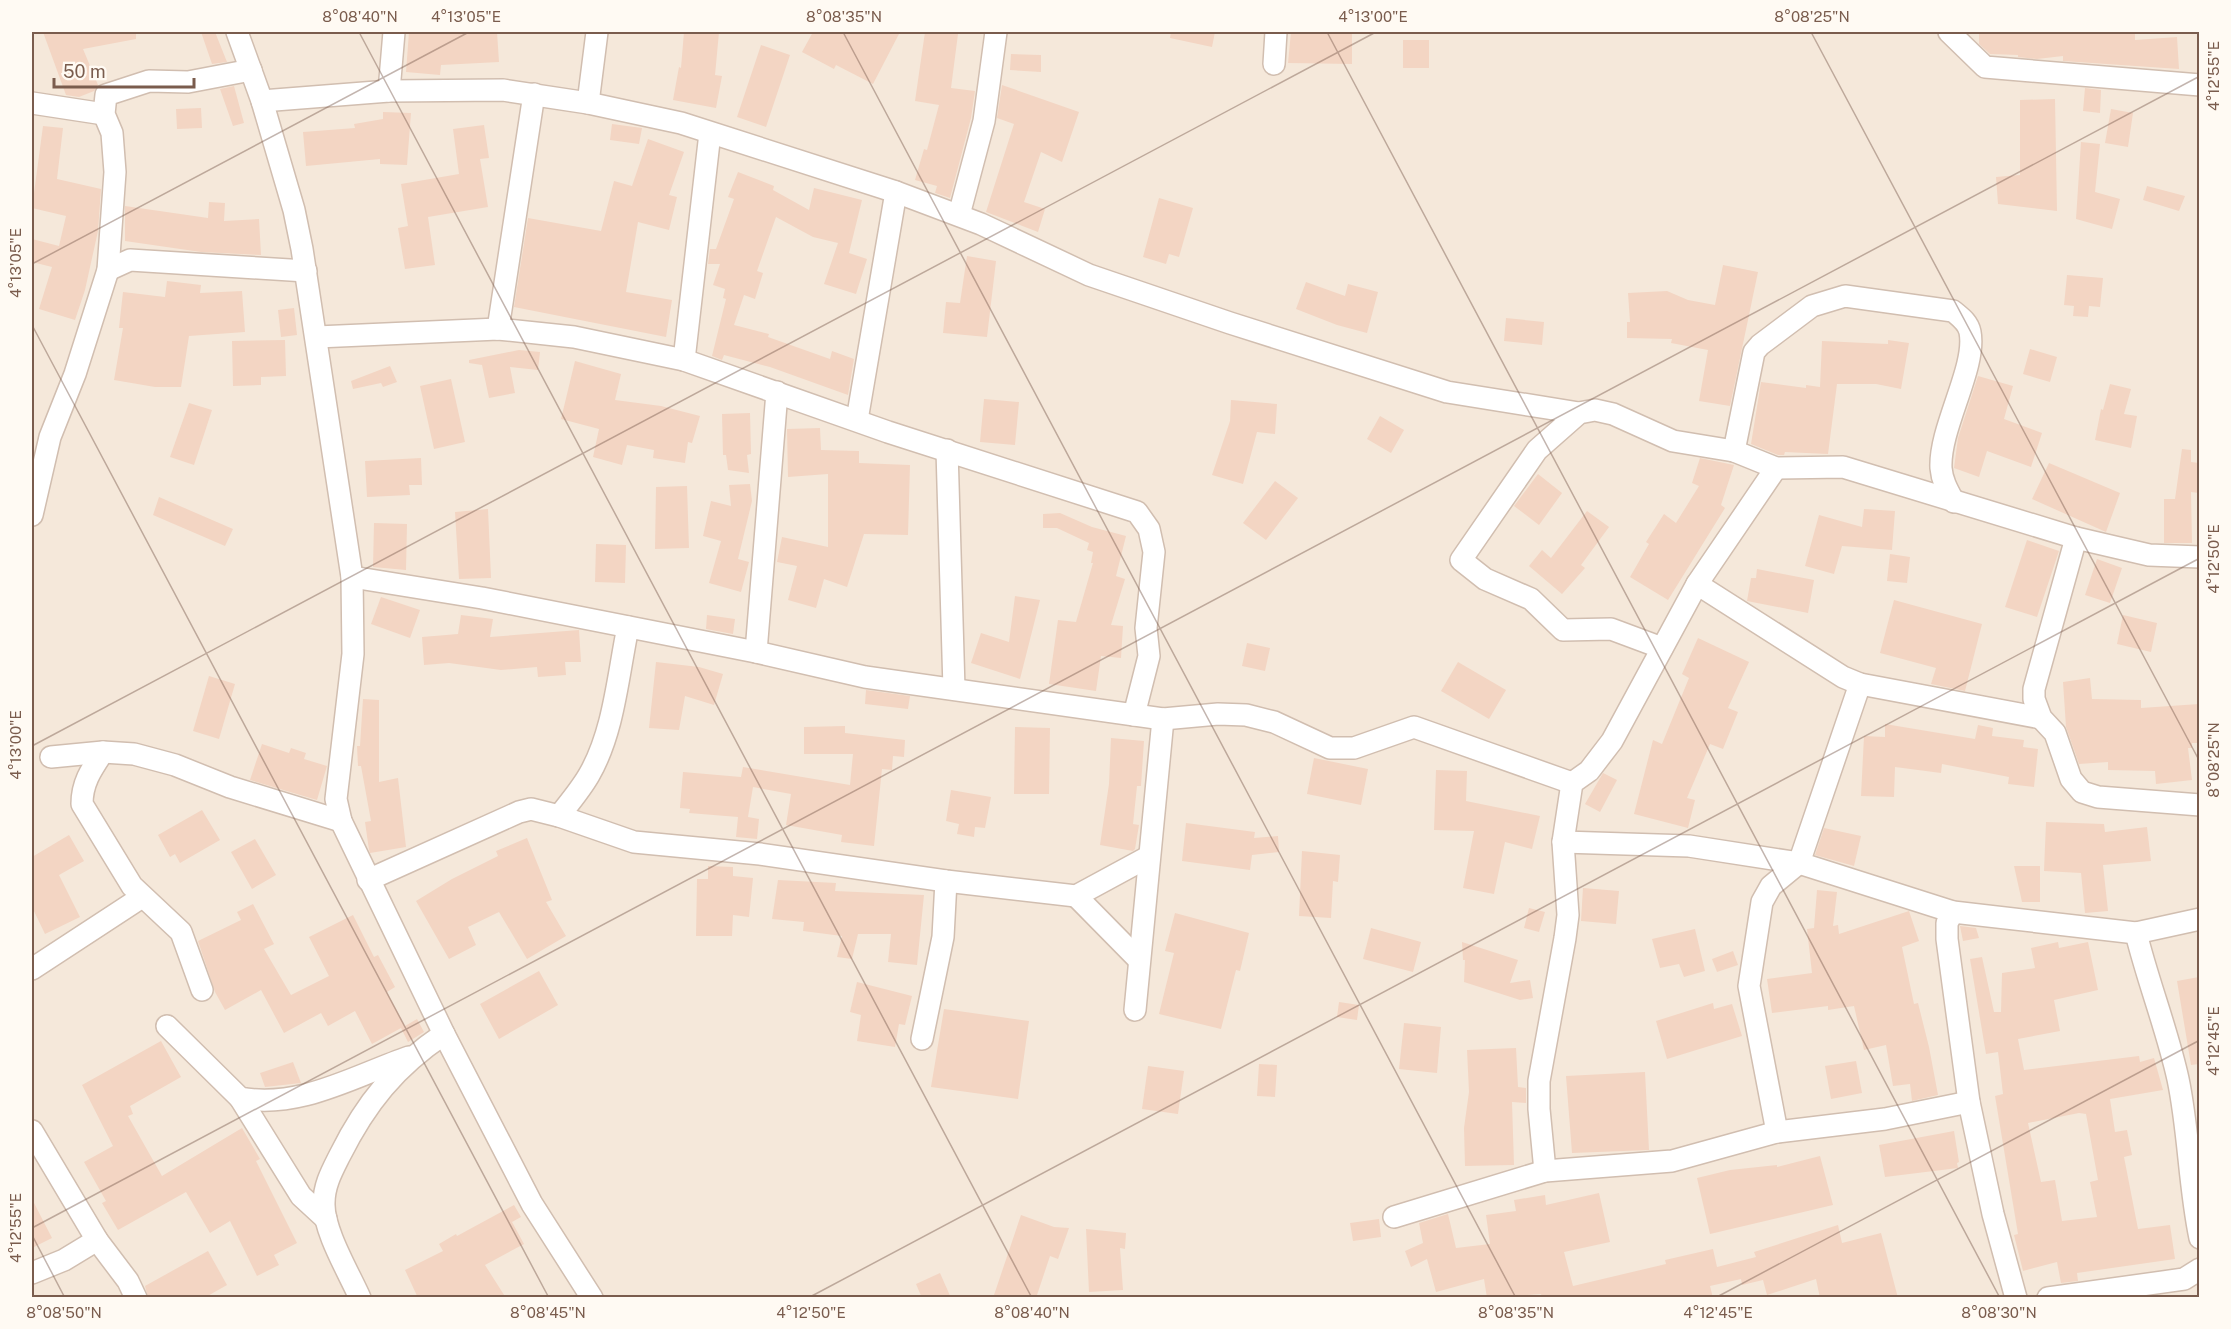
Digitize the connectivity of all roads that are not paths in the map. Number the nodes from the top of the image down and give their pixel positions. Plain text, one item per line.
1 (237, 32) edge
2 (394, 32) edge
3 (597, 32) edge
4 (996, 32) edge
5 (1276, 32) edge
6 (1949, 32) edge
7 (1274, 64) dead end
8 (250, 70) junction
9 (2199, 85) edge
10 (388, 91) junction
11 (534, 94) junction
12 (262, 101) junction
13 (32, 103) edge
14 (588, 103) junction
15 (104, 114) junction
16 (710, 133) junction
17 (896, 192) junction
18 (958, 215) junction
19 (108, 270) junction
20 (306, 272) junction
21 (498, 329) junction
22 (317, 337) junction
23 (684, 360) junction
24 (777, 392) junction
25 (1580, 414) junction
26 (857, 420) junction
27 (947, 450) junction
28 (1734, 451) junction
29 (1776, 468) junction
30 (1954, 502) junction
31 (32, 515) edge
32 (2076, 538) junction
33 (2199, 557) edge
34 (352, 577) junction
35 (1697, 584) junction
36 (628, 627) junction
37 (1662, 648) junction
38 (756, 652) junction
39 (1860, 684) junction
40 (954, 689) junction
41 (1134, 715) junction
42 (2041, 718) junction
43 (1163, 719) junction
44 (103, 752) junction
45 (51, 757) dead end
46 (1572, 783) junction
47 (2199, 805) edge
48 (559, 816) junction
49 (341, 821) junction
50 (1563, 842) junction
51 (1148, 857) junction
52 (1798, 863) junction
53 (368, 880) junction
54 (946, 881) junction
55 (1076, 896) junction
56 (142, 897) junction
57 (1953, 912) junction
58 (2199, 919) edge
59 (2136, 933) junction
60 (1138, 959) junction
61 (32, 969) edge
62 (202, 990) dead end
63 (1135, 1010) dead end
64 (167, 1026) dead end
65 (444, 1034) junction
66 (922, 1039) dead end
67 (412, 1055) junction
68 (240, 1098) junction
69 (1969, 1102) junction
70 (32, 1131) edge
71 (1777, 1132) junction
72 (1545, 1171) junction
73 (1394, 1217) dead end
74 (326, 1219) junction
75 (2199, 1239) edge
76 (97, 1240) junction
77 (2199, 1269) edge
78 (32, 1273) edge
79 (136, 1298) edge
80 (360, 1298) edge
81 (592, 1298) edge
82 (2016, 1298) edge
83 (2048, 1298) edge

1 - 8 street
2 - 10 street
3 - 14 street
4 - 18 street
5 - 7 street
6 - 9 street
8 - 12 street
8 - 15 street
10 - 11 street
10 - 12 street
11 - 14 street
11 - 21 street
12 - 20 street
13 - 15 street
14 - 16 street
15 - 19 street
16 - 17 street
16 - 23 street
17 - 18 street
17 - 26 street
18 - 25 street
19 - 20 street
19 - 31 street
20 - 22 street
21 - 22 street
21 - 23 street
22 - 34 street
23 - 24 street
24 - 26 street
24 - 38 street
25 - 28 street
25 - 37 street
26 - 27 street
27 - 40 street
27 - 41 street
28 - 29 street
28 - 30 street
29 - 30 street
29 - 35 street
30 - 32 street
32 - 33 street
32 - 42 street
34 - 36 street
34 - 49 street
35 - 37 street
35 - 39 street
36 - 38 street
36 - 48 street
37 - 46 street
38 - 40 street
39 - 42 street
39 - 52 street
40 - 41 street
41 - 43 street
42 - 47 street
43 - 46 street
43 - 51 street
44 - 45 street
44 - 49 street
44 - 56 street
46 - 50 street
48 - 53 street
48 - 54 street
49 - 53 street
50 - 52 street
50 - 72 street
51 - 55 street
51 - 60 street
52 - 57 street
52 - 71 street
53 - 65 street
54 - 55 street
54 - 66 street
55 - 60 street
56 - 61 street
56 - 62 street
57 - 59 street
57 - 69 street
58 - 59 street
59 - 75 street
60 - 63 street
64 - 68 street
65 - 67 street
65 - 81 street
67 - 68 street
67 - 74 street
68 - 74 street
69 - 71 street
69 - 82 street
70 - 76 street
71 - 72 street
72 - 73 street
74 - 80 street
76 - 78 street
76 - 79 street
77 - 83 street

